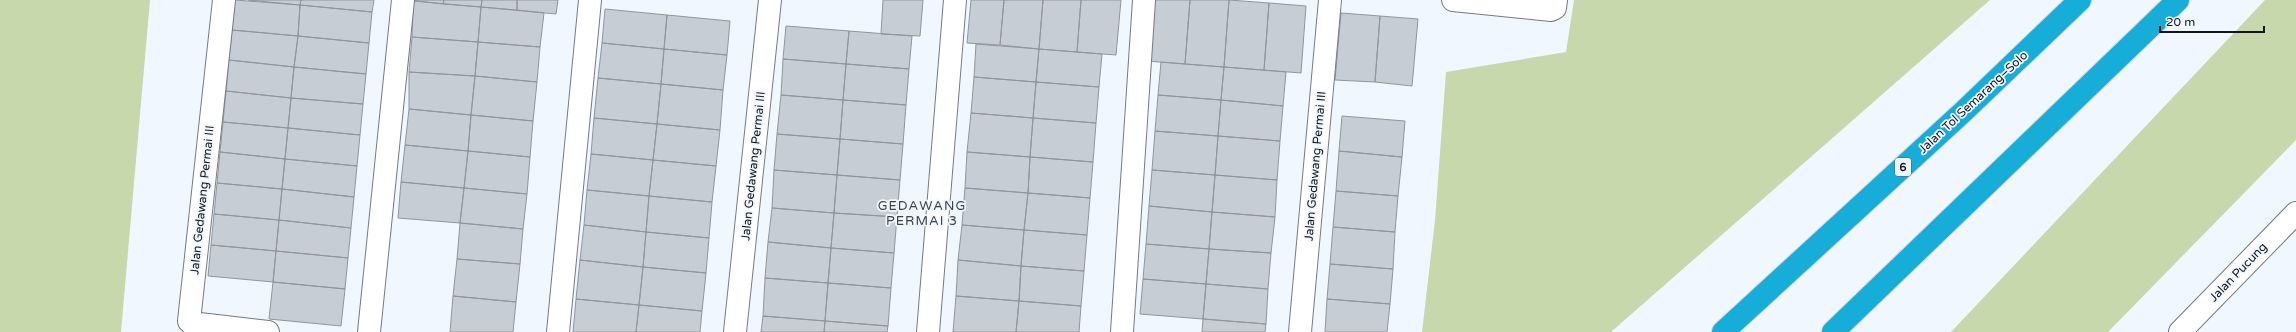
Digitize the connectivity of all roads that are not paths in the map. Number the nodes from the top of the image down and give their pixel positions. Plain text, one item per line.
1 (224, 0) edge
2 (403, 0) edge
3 (590, 0) edge
4 (770, 0) edge
5 (955, 0) edge
6 (1144, 0) edge
7 (1330, 0) edge
8 (1453, 0) edge
9 (1556, 0) edge
10 (2080, 0) edge
11 (2178, 0) edge
12 (2296, 213) edge
13 (268, 332) edge
14 (369, 332) edge
15 (558, 332) edge
16 (735, 332) edge
17 (928, 332) edge
18 (1122, 332) edge
19 (1300, 332) edge
20 (1723, 332) edge
21 (1833, 332) edge
22 (2180, 332) edge

1 - 13 street, Jalan Gedawang Permai III
2 - 14 street
3 - 15 street
4 - 16 street, Jalan Gedawang Permai III
5 - 17 street
6 - 18 street
7 - 19 street, Jalan Gedawang Permai III
8 - 9 street
10 - 20 highway, Jalan Tol Semarang–Solo / 6
11 - 21 highway
12 - 22 street, Jalan Pucung

